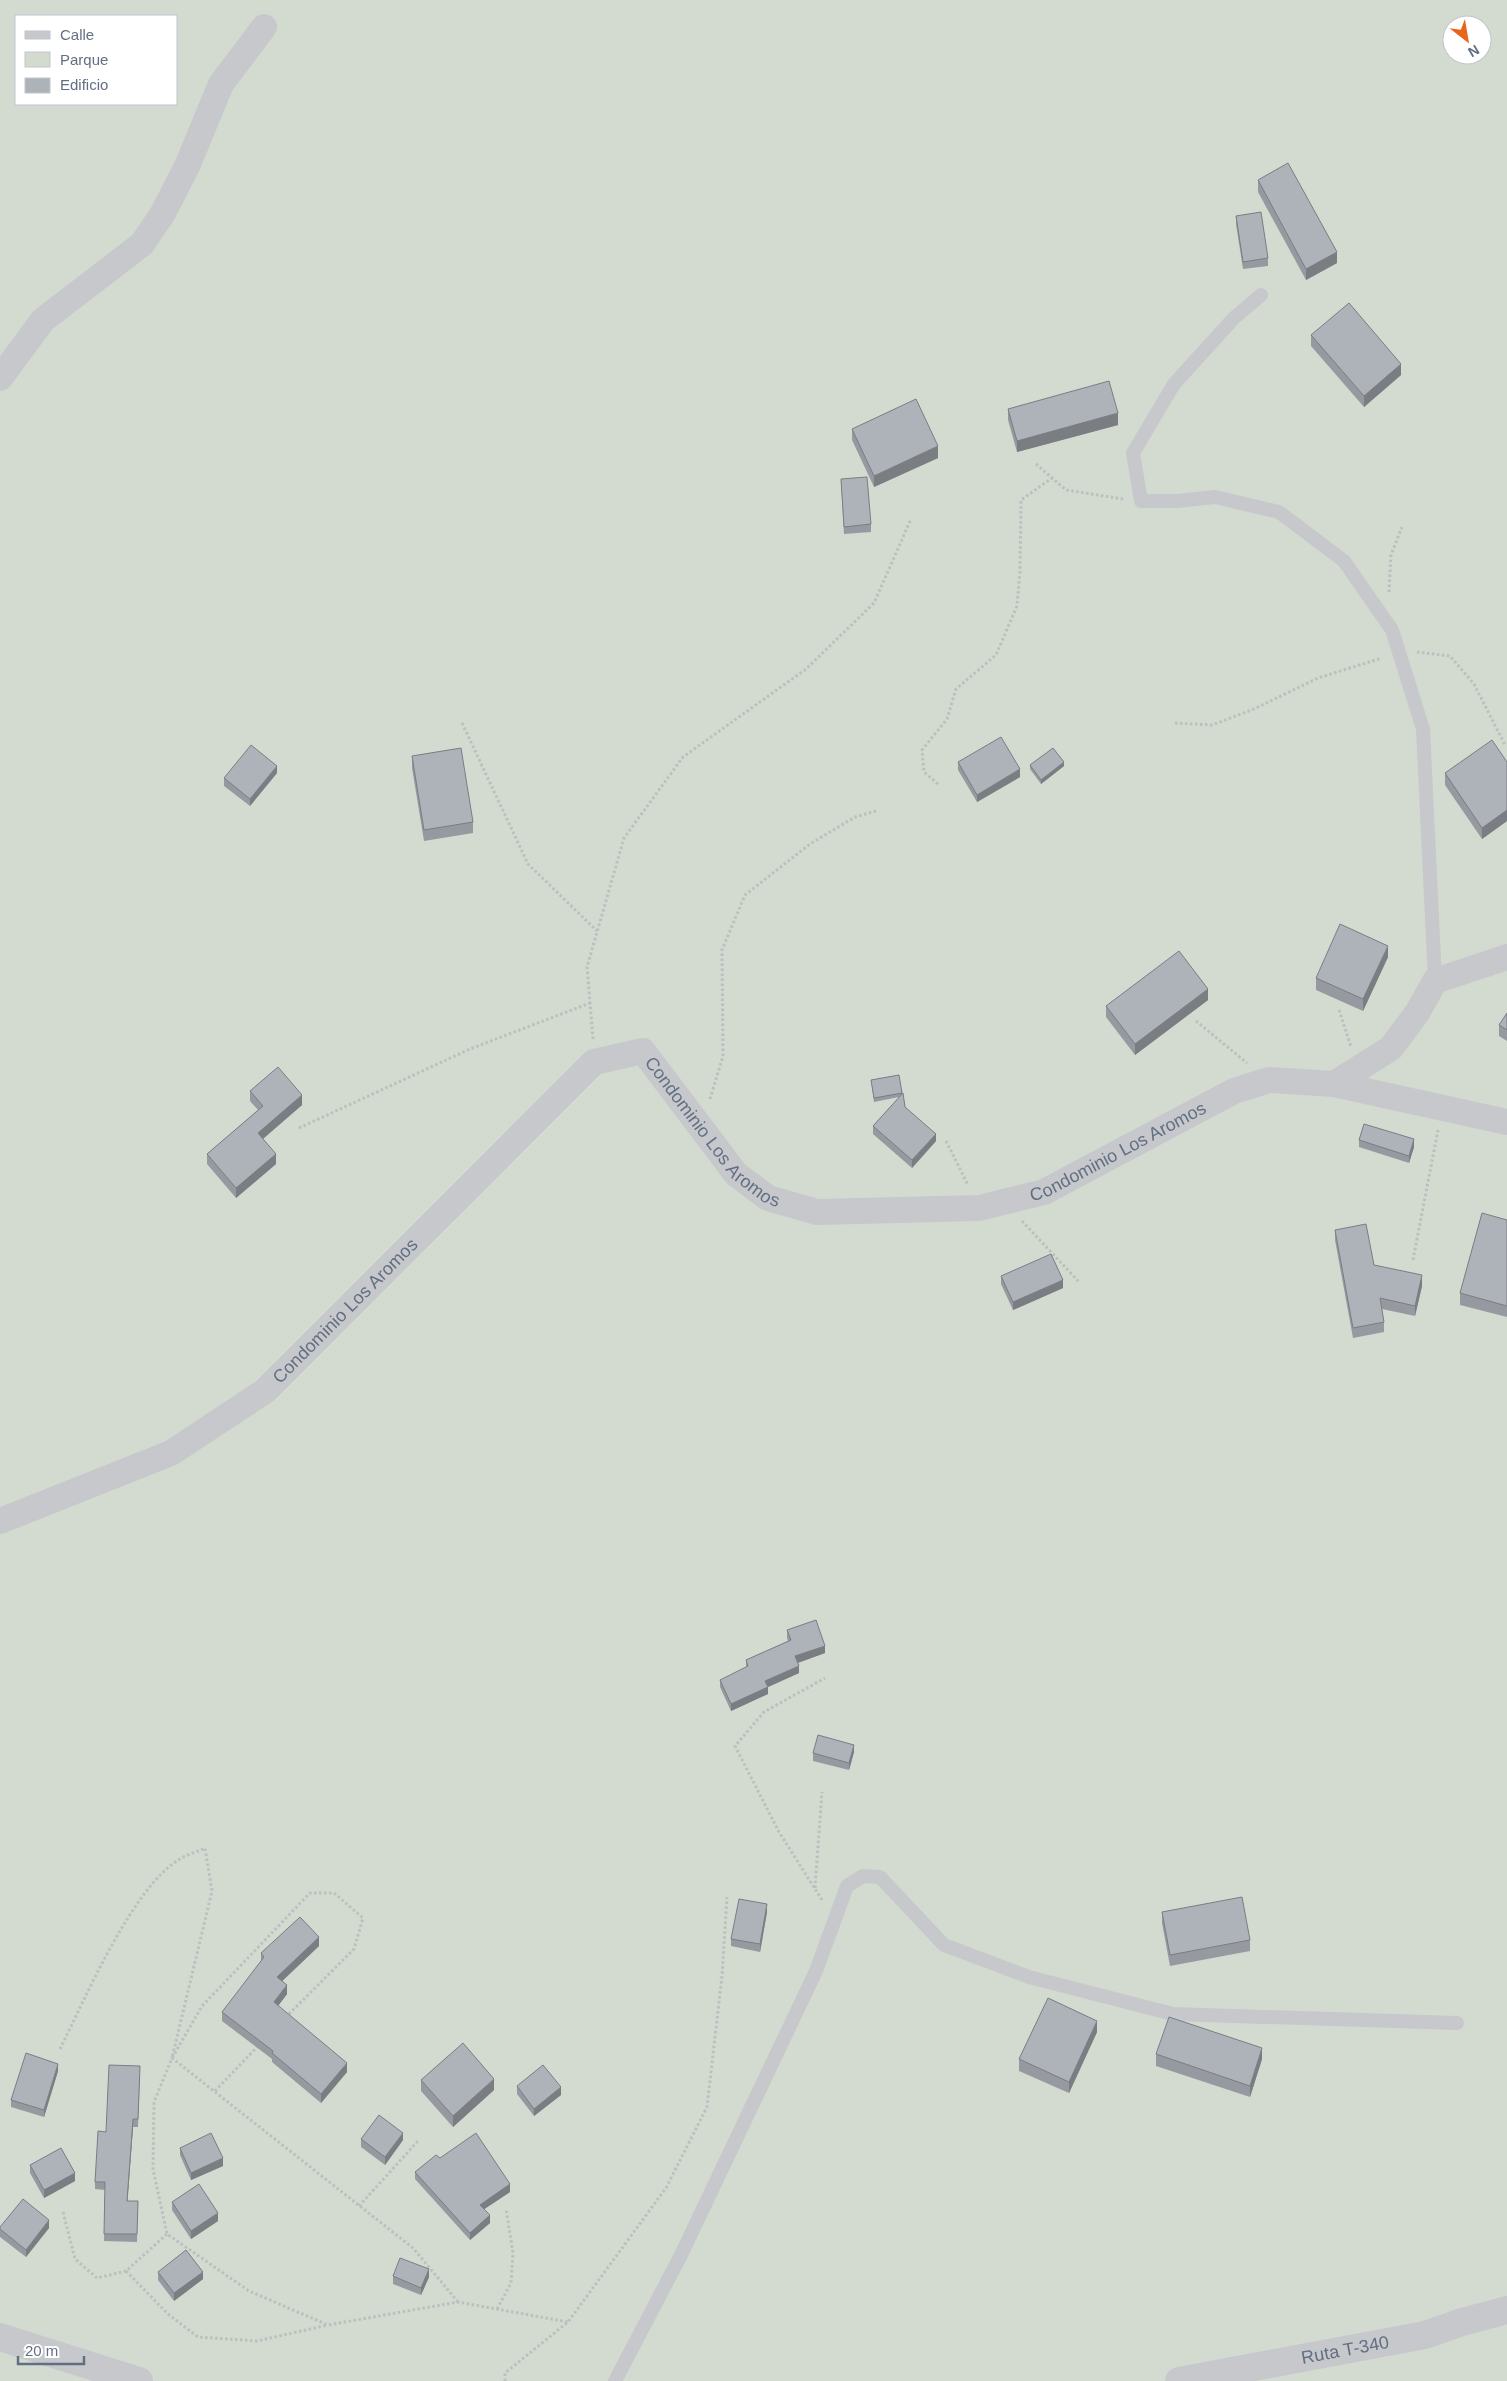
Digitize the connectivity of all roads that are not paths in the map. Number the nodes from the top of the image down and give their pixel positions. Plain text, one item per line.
1 (264, 27) dead end
2 (1261, 295) dead end
3 (0, 378) edge
4 (1507, 957) edge
5 (1435, 981) junction
6 (1334, 1084) junction
7 (1507, 1122) edge
8 (0, 1521) edge
9 (1457, 2023) dead end
10 (1507, 2310) edge
11 (0, 2337) edge
12 (139, 2381) edge
13 (615, 2381) edge
14 (1179, 2381) edge

1 - 3 street
2 - 5 lane
4 - 5 street
5 - 6 street
6 - 7 street, Condominio Los Aromos
6 - 8 street, Condominio Los Aromos
9 - 13 lane
10 - 14 street, Ruta T-340
11 - 12 street

